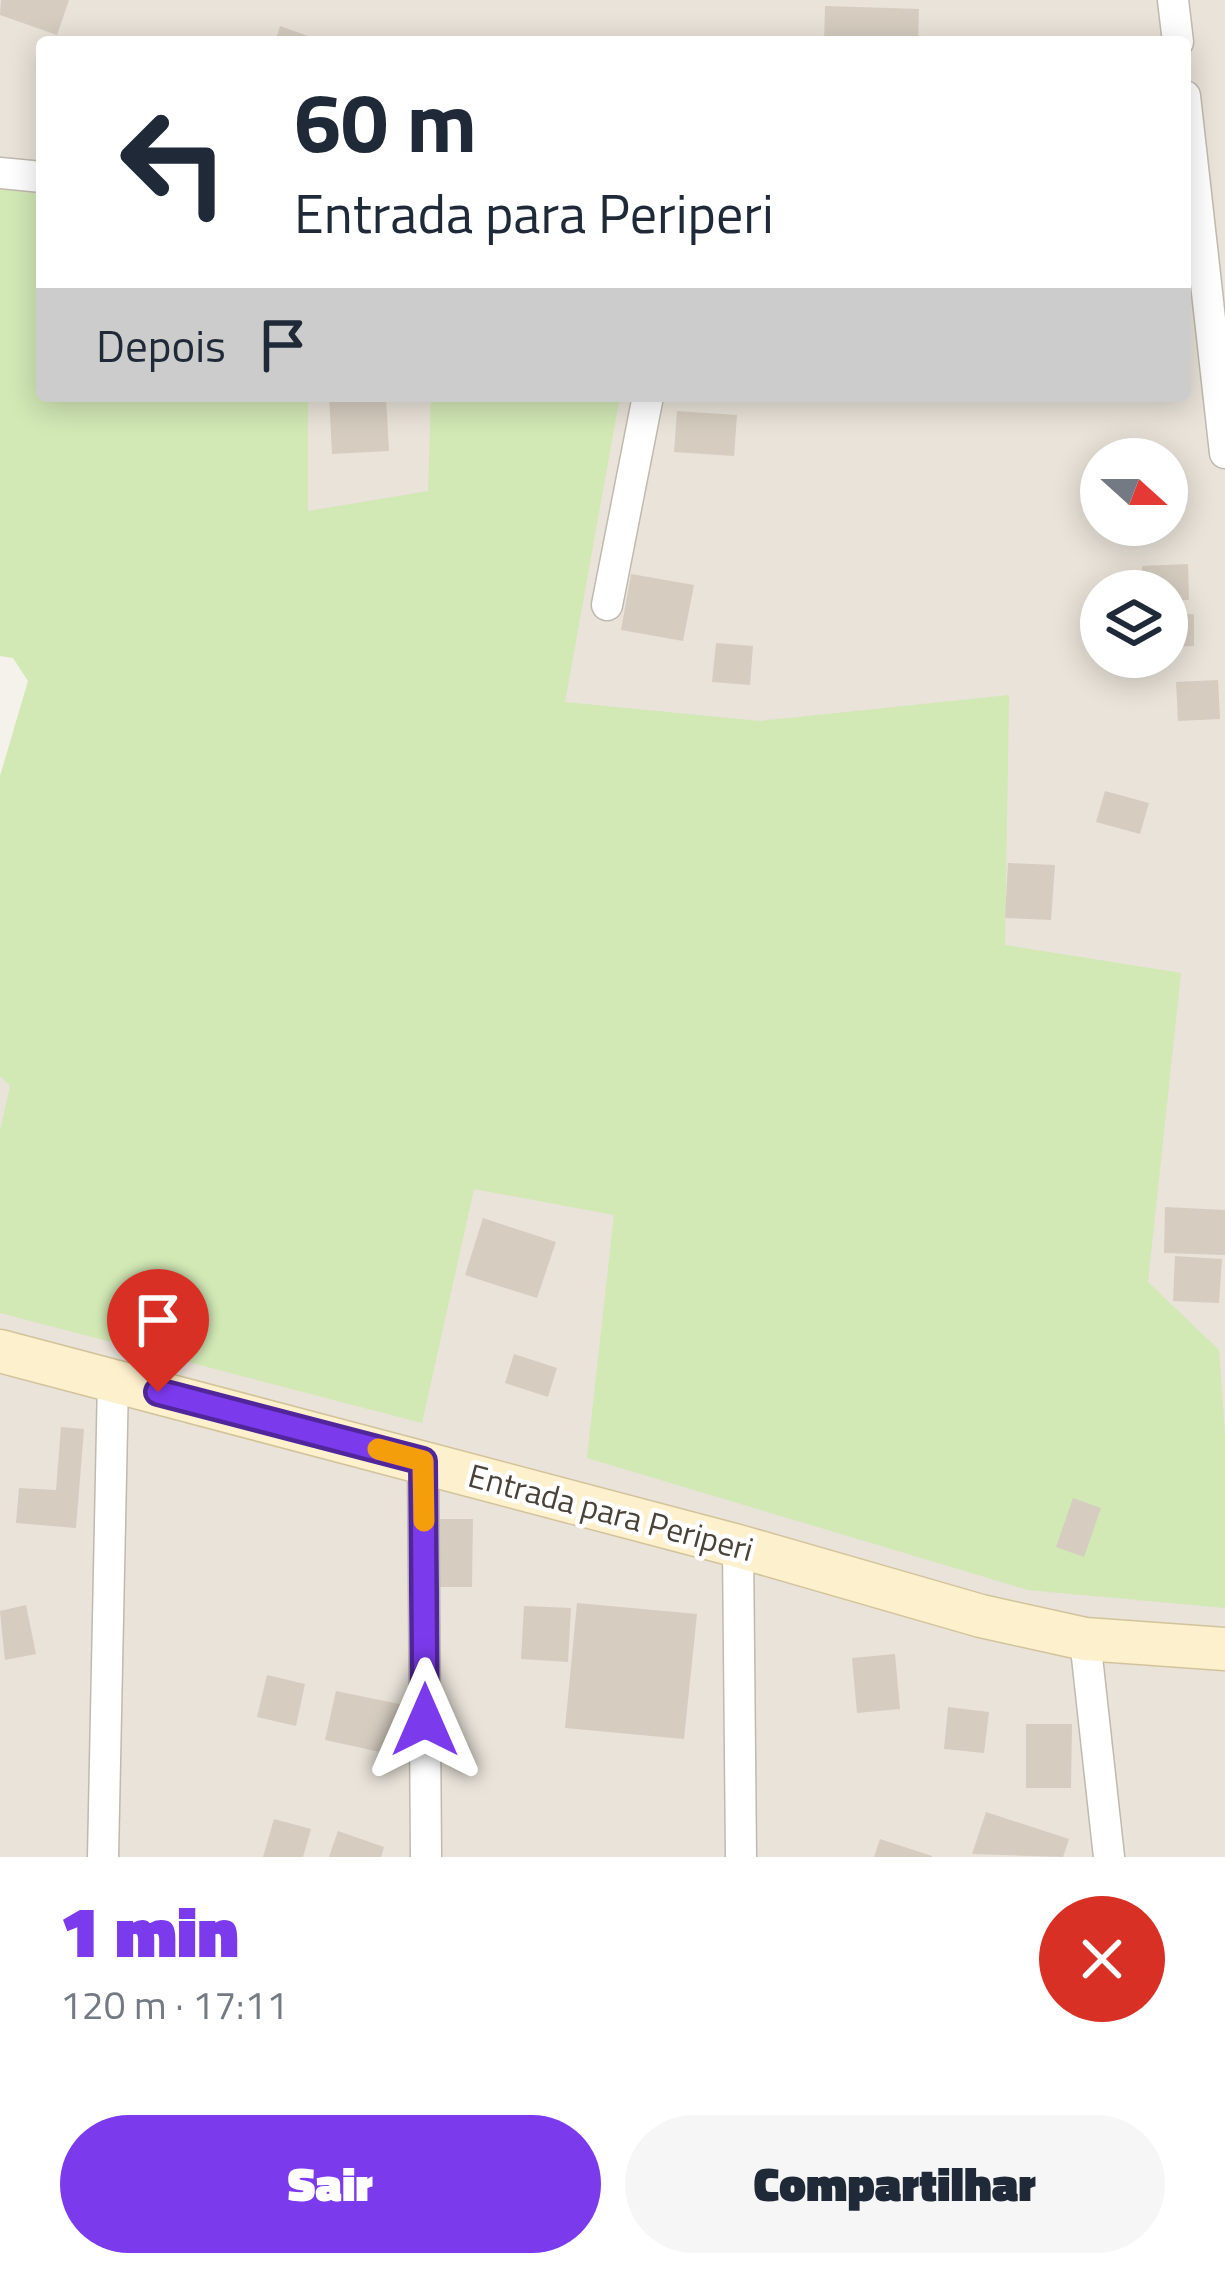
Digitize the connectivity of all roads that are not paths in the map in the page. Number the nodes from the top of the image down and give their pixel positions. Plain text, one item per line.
1 (1173, 0) edge
2 (1177, 36) edge
3 (0, 173) edge
4 (36, 176) edge
5 (1191, 194) edge
6 (647, 402) edge
7 (1225, 453) edge
8 (607, 605) dead end
9 (0, 1351) edge
10 (113, 1380) junction
11 (423, 1461) junction
12 (738, 1546) junction
13 (1085, 1639) junction
14 (1225, 1649) edge
15 (103, 1857) edge
16 (426, 1857) edge
17 (741, 1857) edge
18 (1109, 1857) edge

1 - 2 street
3 - 4 street
5 - 7 street
6 - 8 street
9 - 10 main road, Entrada para Periperi
10 - 11 main road, Entrada para Periperi
10 - 15 street
11 - 12 main road, Entrada para Periperi
11 - 16 street
12 - 13 main road, Entrada para Periperi
12 - 17 street
13 - 14 main road, Entrada para Periperi
13 - 18 street

